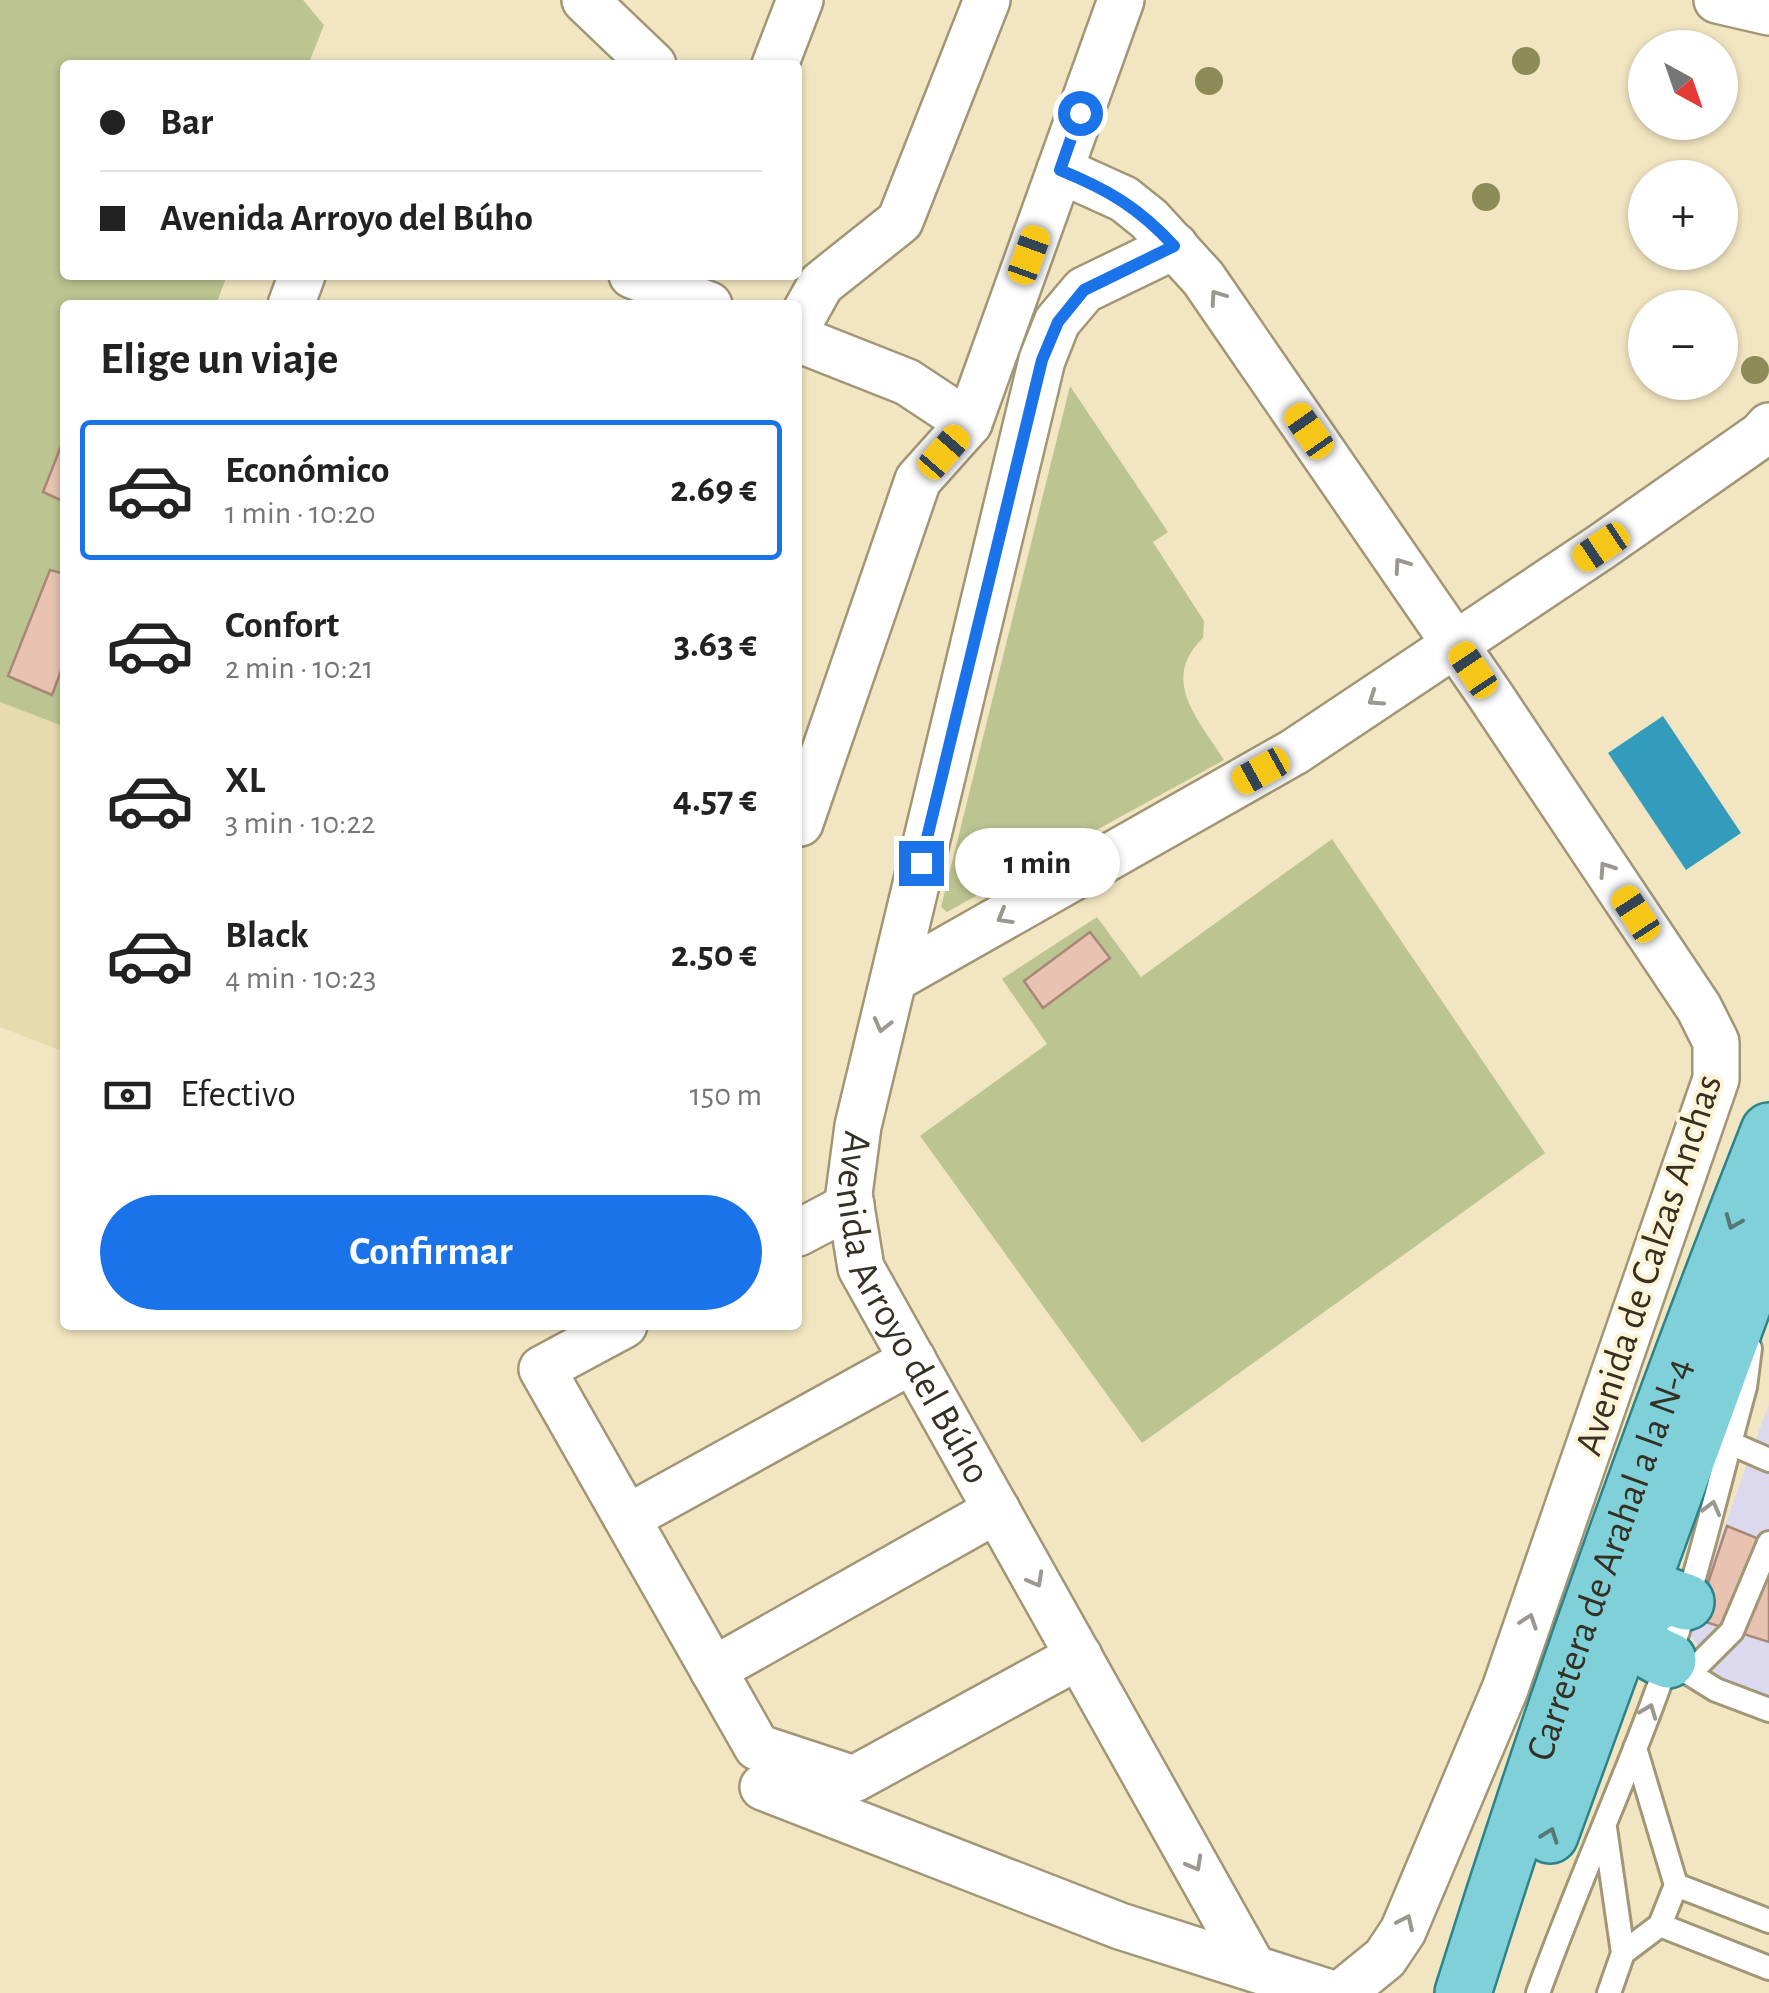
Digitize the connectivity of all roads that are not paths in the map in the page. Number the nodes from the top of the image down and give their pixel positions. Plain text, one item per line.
1 (586, 0) edge
2 (800, 0) edge
3 (987, 0) edge
4 (1121, 0) edge
5 (1717, 0) edge
6 (1769, 12) edge
7 (648, 60) edge
8 (777, 60) edge
9 (1060, 170) junction
10 (1174, 246) junction
11 (645, 280) edge
12 (697, 300) edge
13 (802, 318) edge
14 (802, 341) edge
15 (968, 424) junction
16 (1769, 426) edge
17 (1456, 645) junction
18 (802, 814) edge
19 (894, 979) junction
20 (1769, 1131) edge
21 (851, 1205) junction
22 (802, 1231) edge
23 (1764, 1247) edge
24 (615, 1330) edge
25 (913, 1360) junction
26 (1678, 1362) junction
27 (1757, 1388) edge
28 (1730, 1443) junction
29 (1769, 1460) edge
30 (997, 1510) junction
31 (626, 1518) junction
32 (1769, 1543) edge
33 (1686, 1602) junction
34 (1629, 1616) junction
35 (1079, 1656) junction
36 (1679, 1667) junction
37 (713, 1670) junction
38 (1769, 1710) edge
39 (1635, 1748) junction
40 (1532, 1774) junction
41 (762, 1788) dead end
42 (1605, 1828) junction
43 (1676, 1885) junction
44 (1769, 1921) edge
45 (1660, 1925) junction
46 (1623, 1953) junction
47 (1252, 1966) junction
48 (1769, 1968) edge
49 (1330, 1993) edge
50 (1342, 1993) edge
51 (1463, 1993) edge
52 (1494, 1993) edge
53 (1538, 1993) edge
54 (1609, 1993) edge

1 - 7 street
2 - 8 street
3 - 13 street
4 - 9 street
5 - 6 street
9 - 10 street, Avenida de Calzas Anchas
9 - 15 street
17 -> 10 street, Avenida de Calzas Anchas
10 - 19 street, Avenida Arroyo del Búho
11 - 12 street
14 - 15 street
15 - 18 street
16 - 17 street
17 -> 19 street
50 -> 17 street, Avenida de Calzas Anchas
19 -> 21 street, Avenida Arroyo del Búho
20 -> 26 main road, Carretera de Arahal a la N-4
21 - 22 street
21 - 25 street, Avenida Arroyo del Búho
23 - 27 lane
23 - 34 main road, Carretera de Arahal a la N-4
24 - 31 street
25 - 30 street, Avenida Arroyo del Búho
25 - 31 street
26 - 34 main road
26 - 40 main road, Carretera de Arahal a la N-4
27 - 28 lane
28 - 29 lane
33 -> 28 lane
30 -> 35 street, Avenida Arroyo del Búho
30 - 37 street
31 - 37 street
32 - 36 lane
33 - 34 main road
33 - 36 lane
34 - 36 main road
34 - 40 main road
52 -> 34 main road, Carretera de Arahal a la N-4
35 - 37 street
35 -> 47 street, Avenida Arroyo del Búho
36 - 38 lane
39 -> 36 lane
39 - 42 lane
39 - 43 lane
40 - 51 main road, Carretera de Arahal a la N-4
41 - 47 street
42 - 46 lane
42 - 53 lane
43 - 44 lane
43 - 45 lane
45 - 46 lane
45 - 48 lane
46 - 54 lane
47 - 49 street

